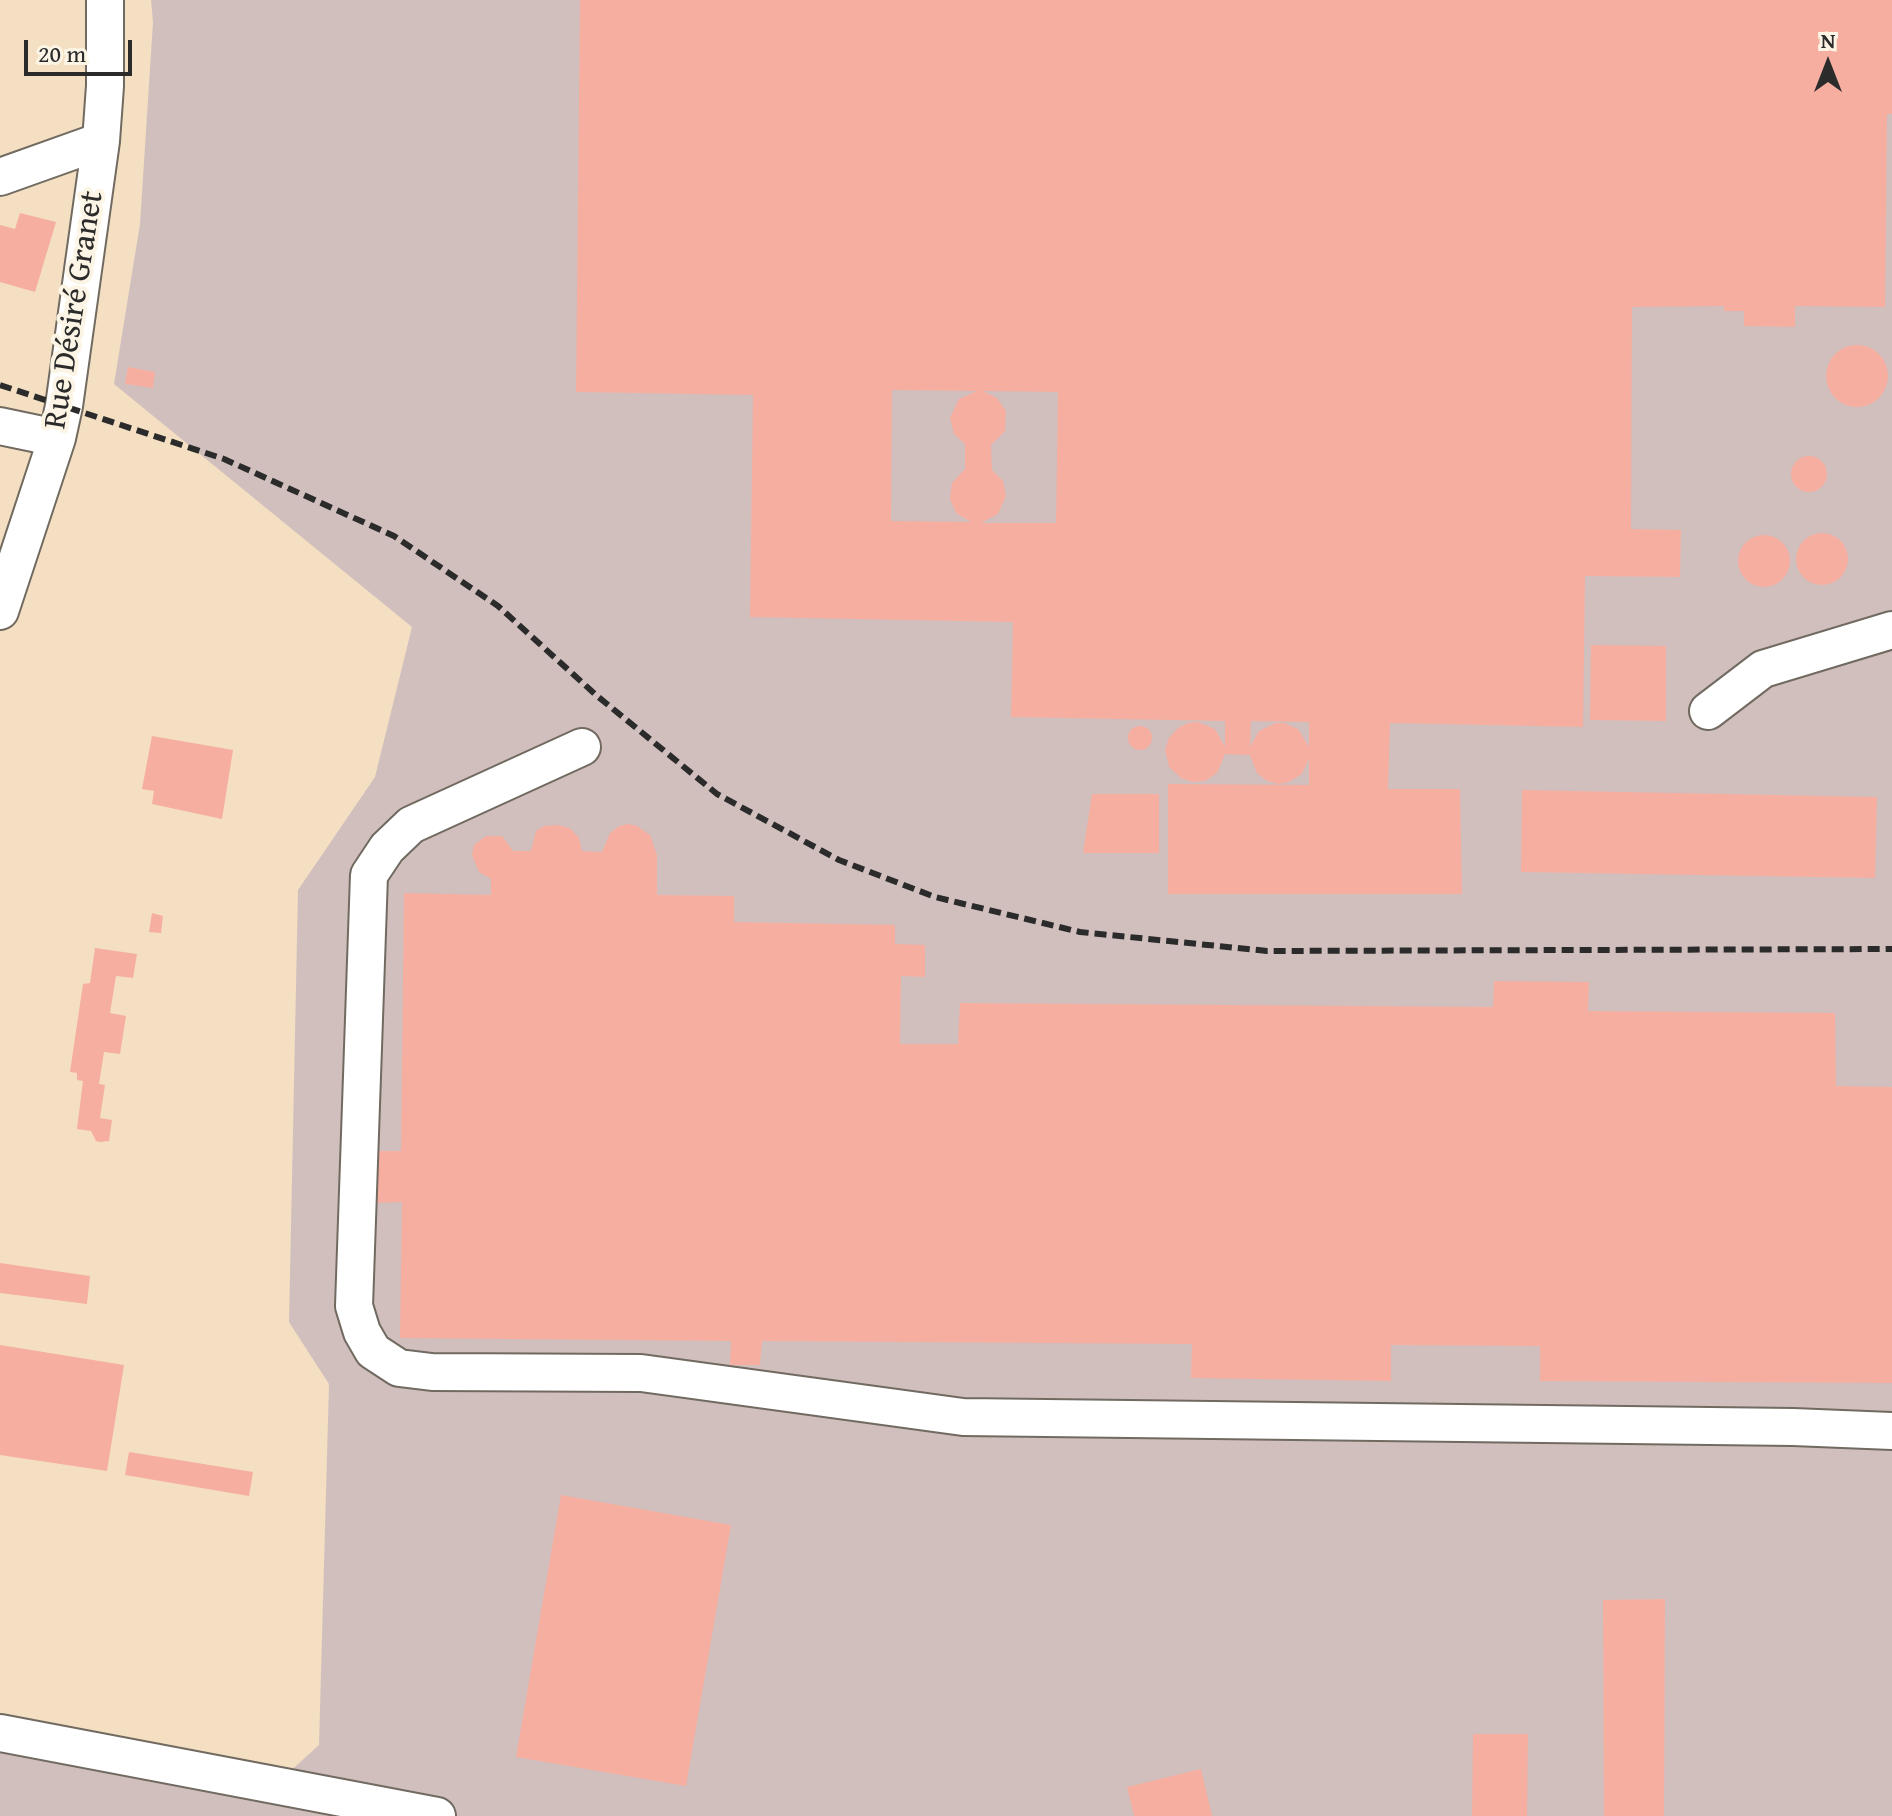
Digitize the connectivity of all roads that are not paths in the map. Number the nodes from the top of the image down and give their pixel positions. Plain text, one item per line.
1 (105, 0) edge
2 (101, 141) junction
3 (0, 177) edge
4 (0, 426) edge
5 (57, 438) junction
6 (0, 611) edge
7 (1892, 630) edge
8 (1708, 711) dead end
9 (582, 747) dead end
10 (1892, 1431) edge
11 (0, 1733) edge
12 (437, 1816) edge

1 - 2 street, Rue Désiré Granet
2 - 3 street
2 - 5 street, Rue Désiré Granet
4 - 5 street
5 - 6 street, Rue Désiré Granet
7 - 8 street
9 - 10 street
11 - 12 street

